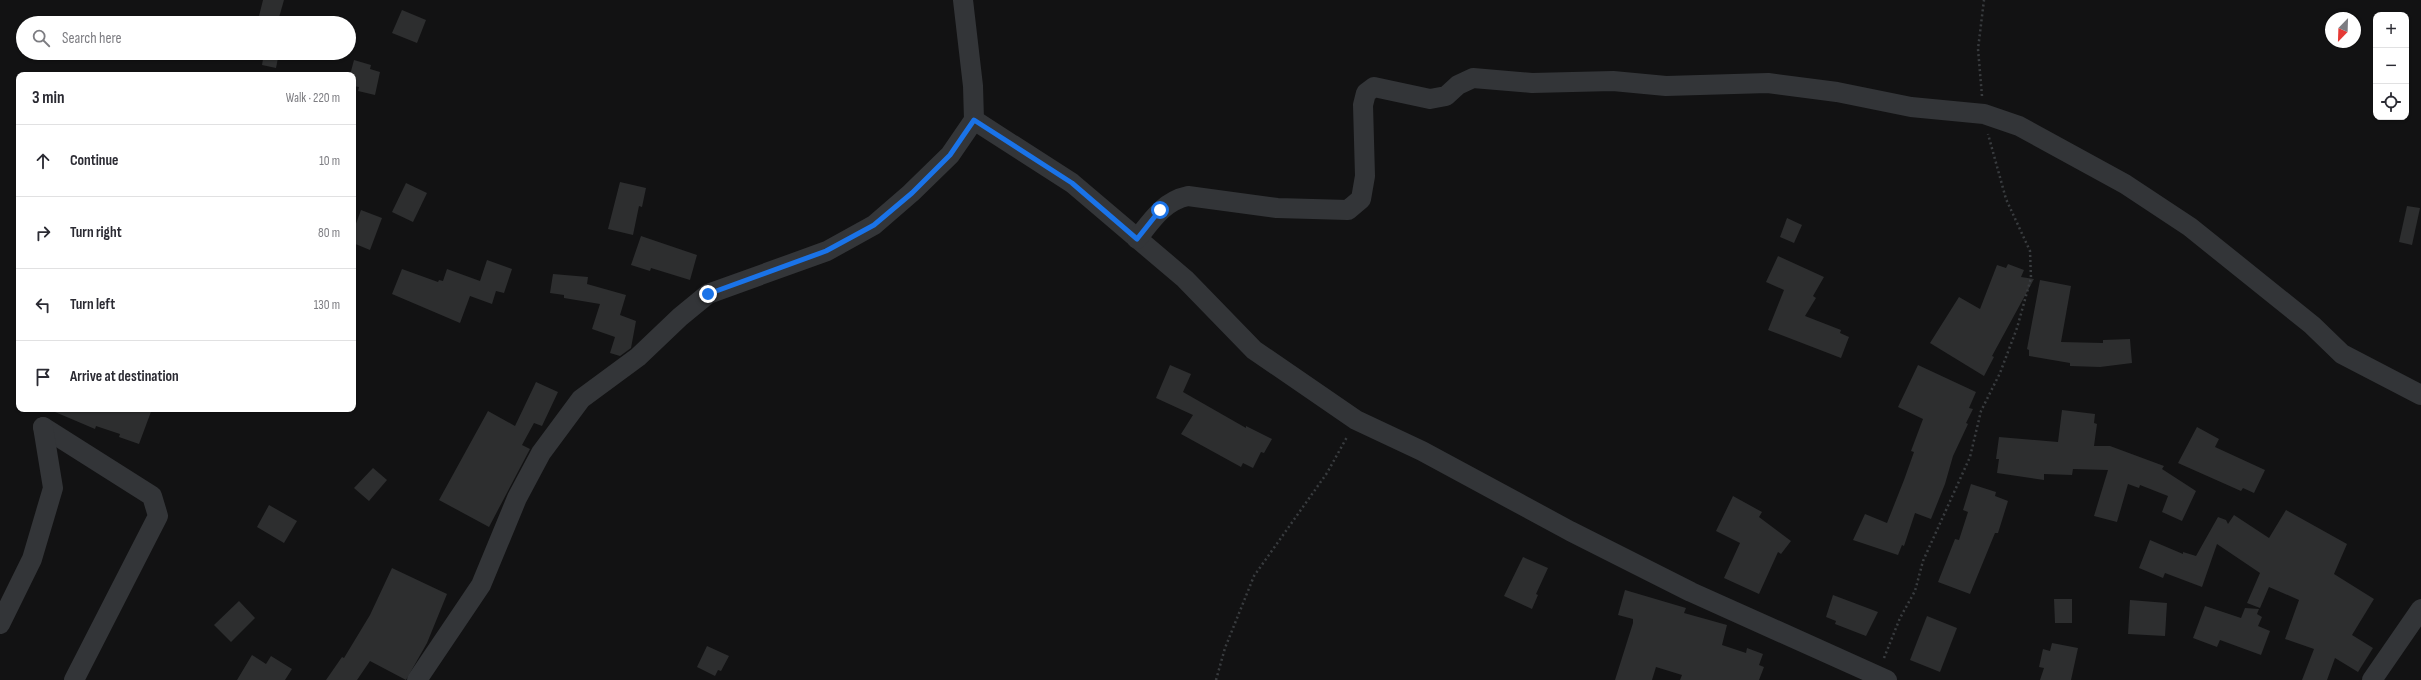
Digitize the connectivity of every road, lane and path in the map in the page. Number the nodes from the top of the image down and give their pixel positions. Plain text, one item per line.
1 (1984, 0) edge
2 (959, 1) edge
3 (1984, 114) junction
4 (974, 120) junction
5 (1137, 239) junction
6 (2421, 395) edge
7 (1356, 420) junction
8 (2421, 609) edge
9 (0, 624) edge
10 (1882, 678) edge
11 (74, 680) edge
12 (417, 680) edge
13 (1216, 680) edge
14 (2372, 680) edge

1 - 3 path
2 - 4 street
3 - 5 street
3 - 6 street
3 - 10 path
4 - 5 street
4 - 12 street
5 - 7 street
7 - 10 street
7 - 13 path
8 - 14 street
9 - 11 street

